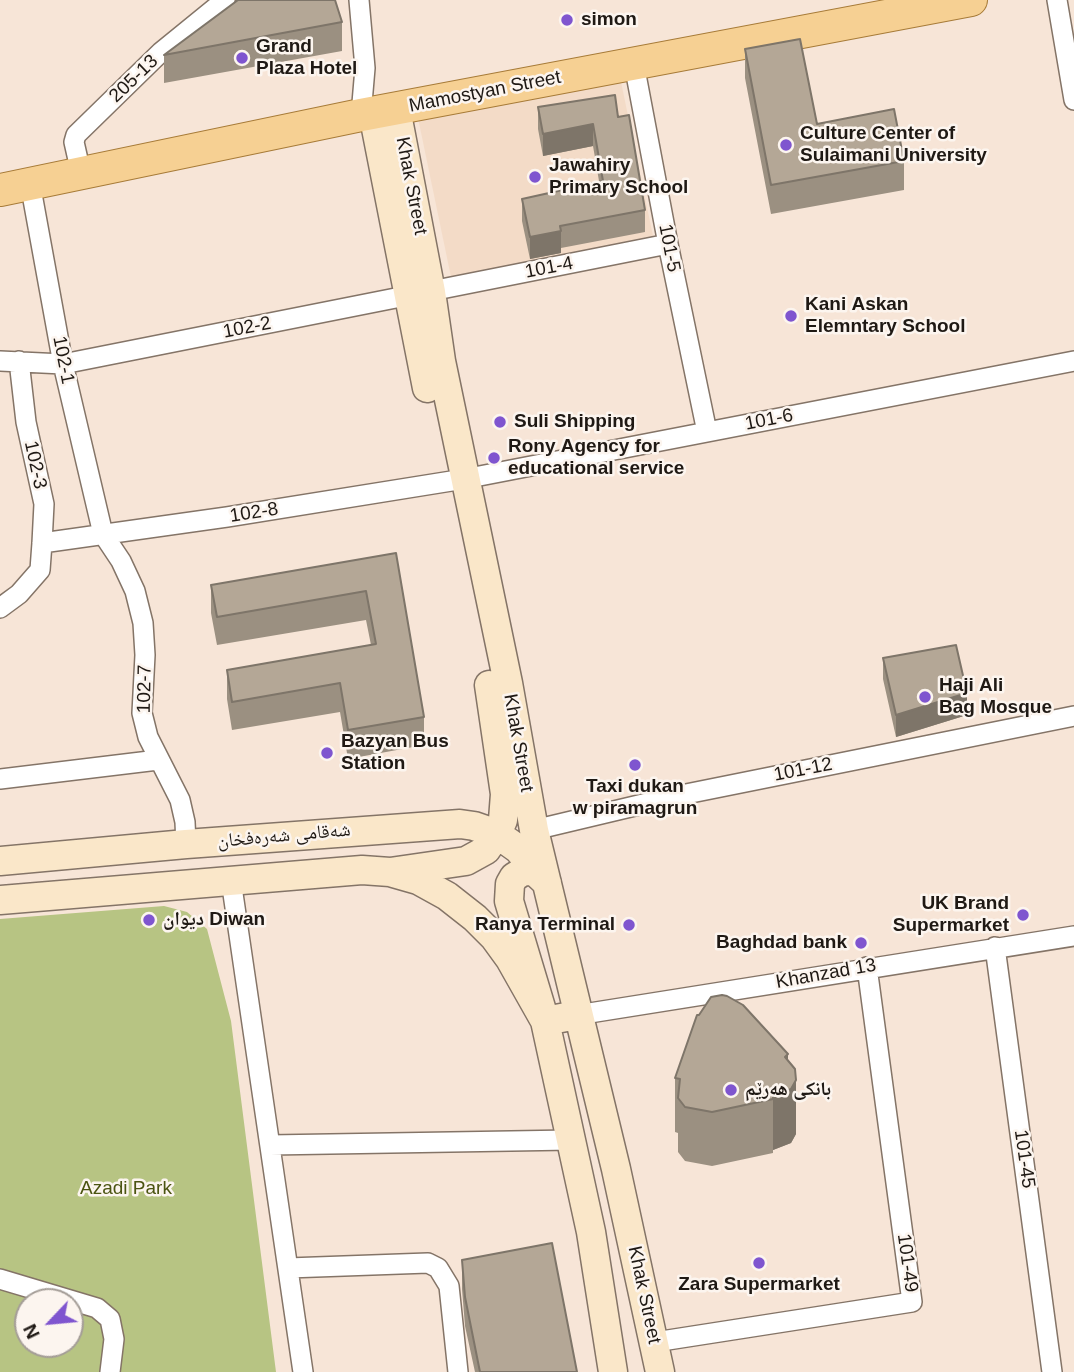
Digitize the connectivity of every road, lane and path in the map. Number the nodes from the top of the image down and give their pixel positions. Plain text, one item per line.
1 (225, 0) edge
2 (359, 0) edge
3 (971, 0) edge
4 (1057, 0) edge
5 (634, 64) junction
6 (1074, 100) edge
7 (377, 113) junction
8 (81, 173) junction
9 (30, 183) junction
10 (0, 190) edge
11 (668, 244) junction
12 (420, 294) junction
13 (10, 361) edge
14 (1074, 361) edge
15 (63, 364) junction
16 (707, 432) junction
17 (455, 480) junction
18 (103, 534) junction
19 (42, 543) junction
20 (0, 608) edge
21 (1074, 716) edge
22 (158, 760) junction
23 (0, 779) edge
24 (534, 830) junction
25 (497, 834) junction
26 (186, 844) junction
27 (0, 861) edge
28 (390, 872) junction
29 (230, 880) junction
30 (547, 883) junction
31 (0, 900) edge
32 (1074, 936) edge
33 (995, 947) junction
34 (867, 967) junction
35 (577, 1015) junction
36 (545, 1021) junction
37 (571, 1140) junction
38 (270, 1145) junction
39 (463, 1266) edge
40 (288, 1268) junction
41 (438, 1268) junction
42 (0, 1279) edge
43 (656, 1342) junction
44 (110, 1372) edge
45 (303, 1372) edge
46 (458, 1372) edge
47 (613, 1372) edge
48 (660, 1372) edge
49 (1052, 1372) edge

1 - 8 street, 205-13
2 - 7 street
3 - 5 main road, Mamostyan Street
4 - 6 street
5 - 7 main road, Mamostyan Street
5 - 11 street, 101-5
7 - 8 main road, Mamostyan Street
7 - 12 main road, Khak Street
8 - 9 main road, Mamostyan Street
9 - 10 main road, Mamostyan Street
9 - 15 street, 102-1
11 - 12 street, 101-4
11 - 16 street, 101-5
12 - 15 street, 102-2
12 - 17 main road, Khak Street
13 - 15 street, 102-2
13 - 19 street, 102-3
14 - 16 street, 101-6
15 - 18 street, 102-1
16 - 17 street, 101-6
17 - 18 street, 102-8
17 - 24 main road, Khak Street
17 - 25 main road
18 - 19 street, 102-8
18 - 22 street, 102-7
19 - 20 street, 102-3
21 - 24 street, 101-12
22 - 23 street
22 - 26 street, 102-7
24 - 30 main road, Khak Street
25 - 26 main road, شەقامی شەرەفخان
25 - 28 main road
25 - 30 main road, شەقامی شەرەفخان
26 - 27 main road, شەقامی شەرەفخان
28 - 29 main road
28 - 36 main road
29 - 31 main road
29 - 38 street
30 - 35 main road, Khak Street
30 - 36 main road
32 - 33 street, Khanzad 13
33 - 34 street, Khanzad 13
33 - 49 street, 101-45
34 - 35 street, Khanzad 13
34 - 43 street, 101-49
35 - 36 main road
35 - 43 main road, Khak Street
36 - 37 main road
37 - 38 street
37 - 47 main road
38 - 40 street
39 - 41 street
40 - 41 street
40 - 45 street
41 - 46 street
42 - 44 street
43 - 48 main road, Khak Street

